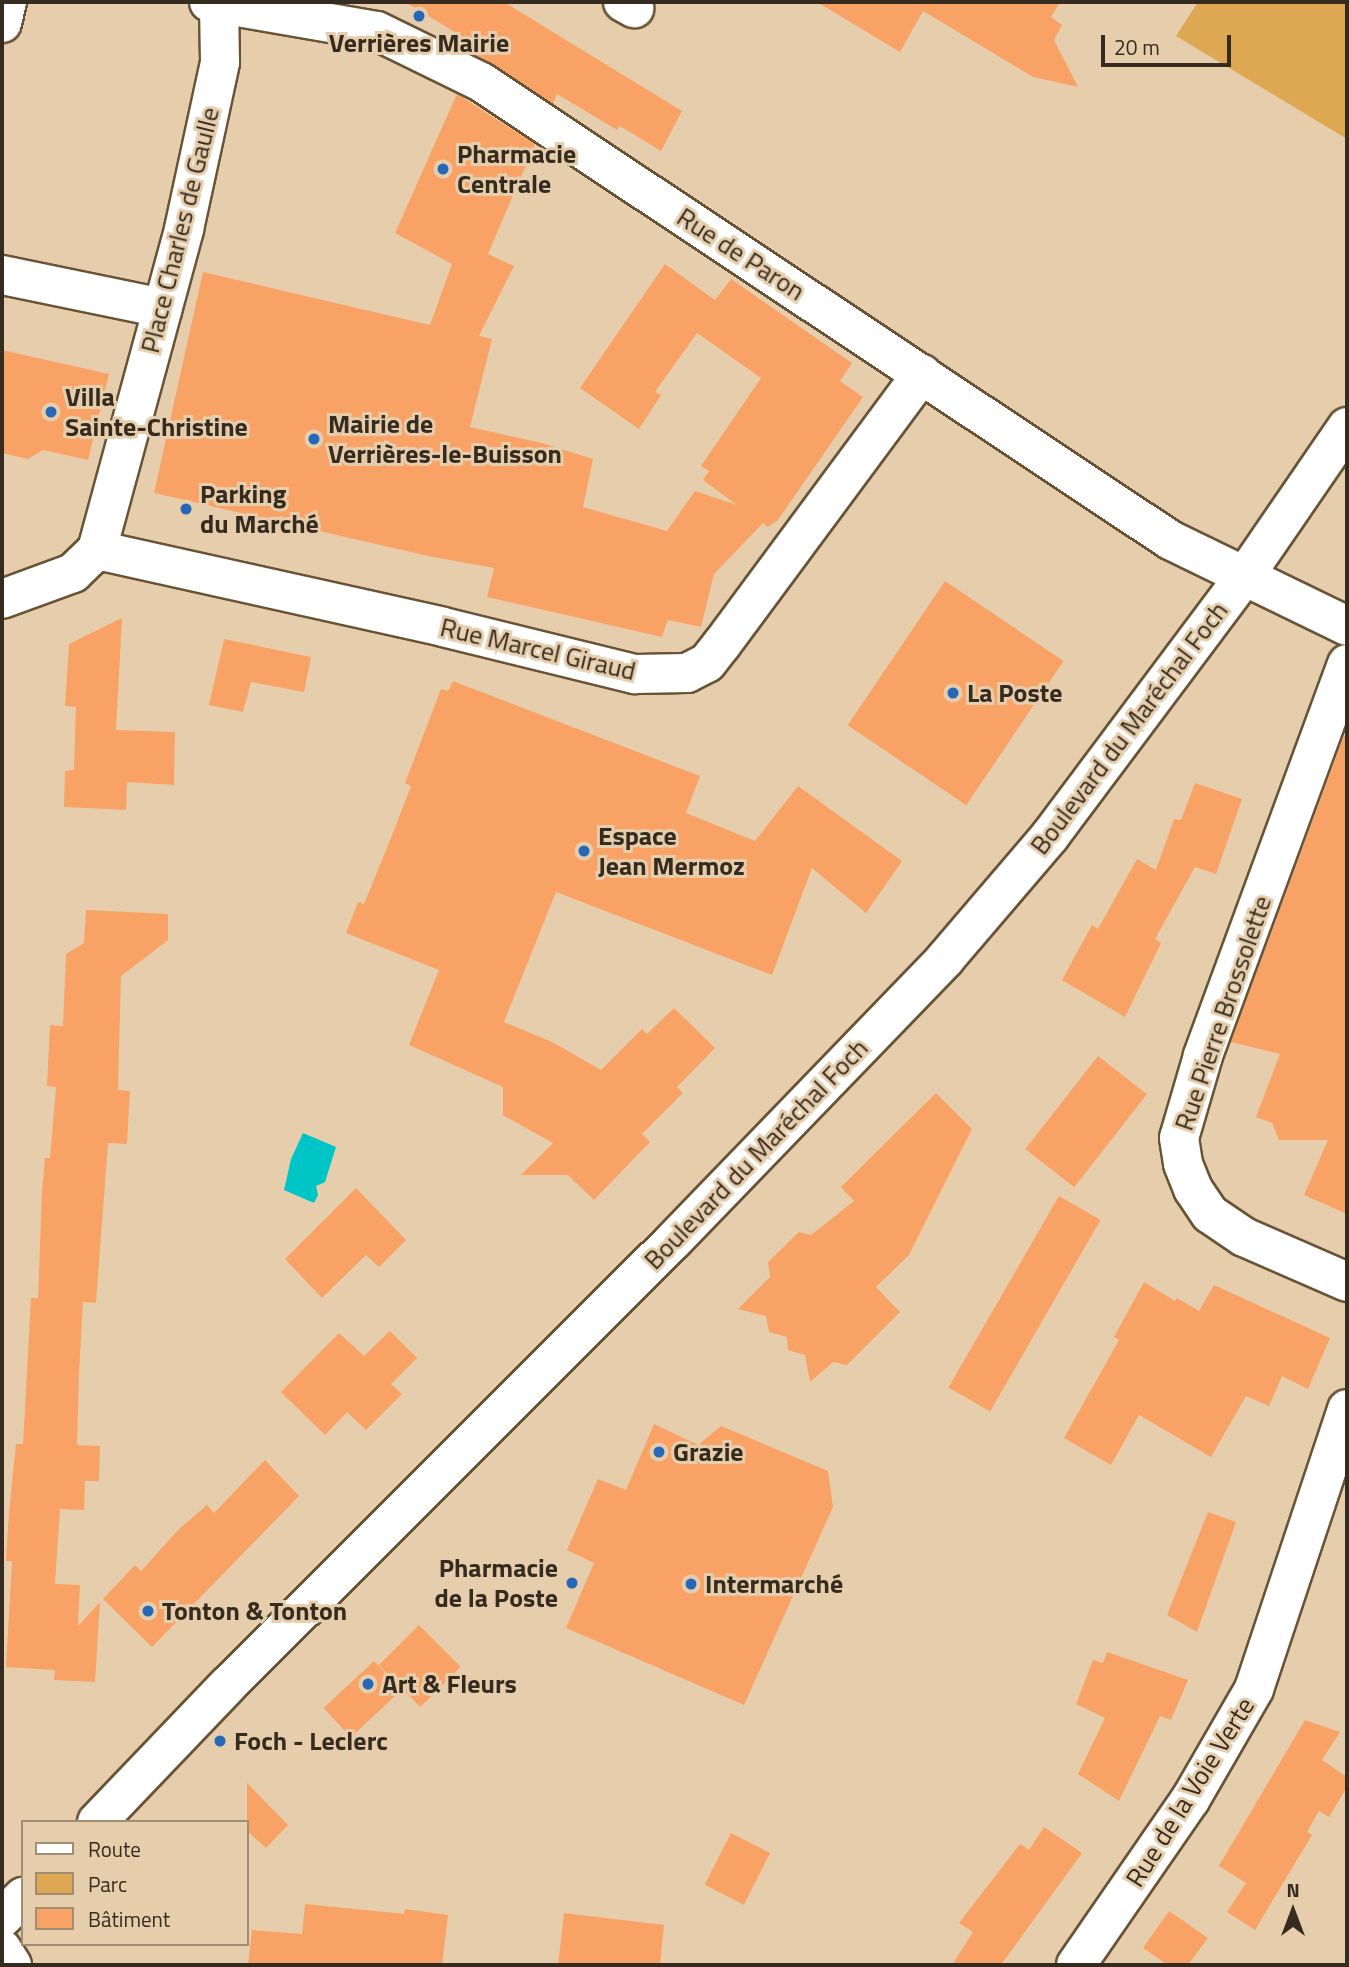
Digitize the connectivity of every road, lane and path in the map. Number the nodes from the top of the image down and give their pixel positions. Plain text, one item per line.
1 (7, 2) edge
2 (216, 2) edge
3 (2, 23) edge
4 (2, 275) edge
5 (163, 308) junction
6 (922, 374) junction
7 (1347, 427) edge
8 (97, 550) junction
9 (1244, 577) junction
10 (2, 606) edge
11 (1347, 626) edge
12 (1347, 664) edge
13 (1347, 1282) edge
14 (1347, 1409) edge
15 (99, 1820) edge
16 (21, 1899) edge
17 (2, 1918) edge
18 (2, 1948) edge
19 (12, 1965) edge
20 (1076, 1965) edge

1 - 3 street
2 - 5 street, Place Charles de Gaulle
2 - 6 street, Rue de Paron
4 - 5 street
5 - 8 street, Place Charles de Gaulle
6 - 8 street, Rue Marcel Giraud
6 - 9 street, Rue de Paron
7 - 9 street, Boulevard du Maréchal Foch
8 - 10 street
9 - 11 street, Rue de Paron
9 - 15 street, Boulevard du Maréchal Foch
12 - 13 street, Rue Pierre Brossolette
14 - 20 street, Rue de la Voie Verte
16 - 17 street
18 - 19 street

